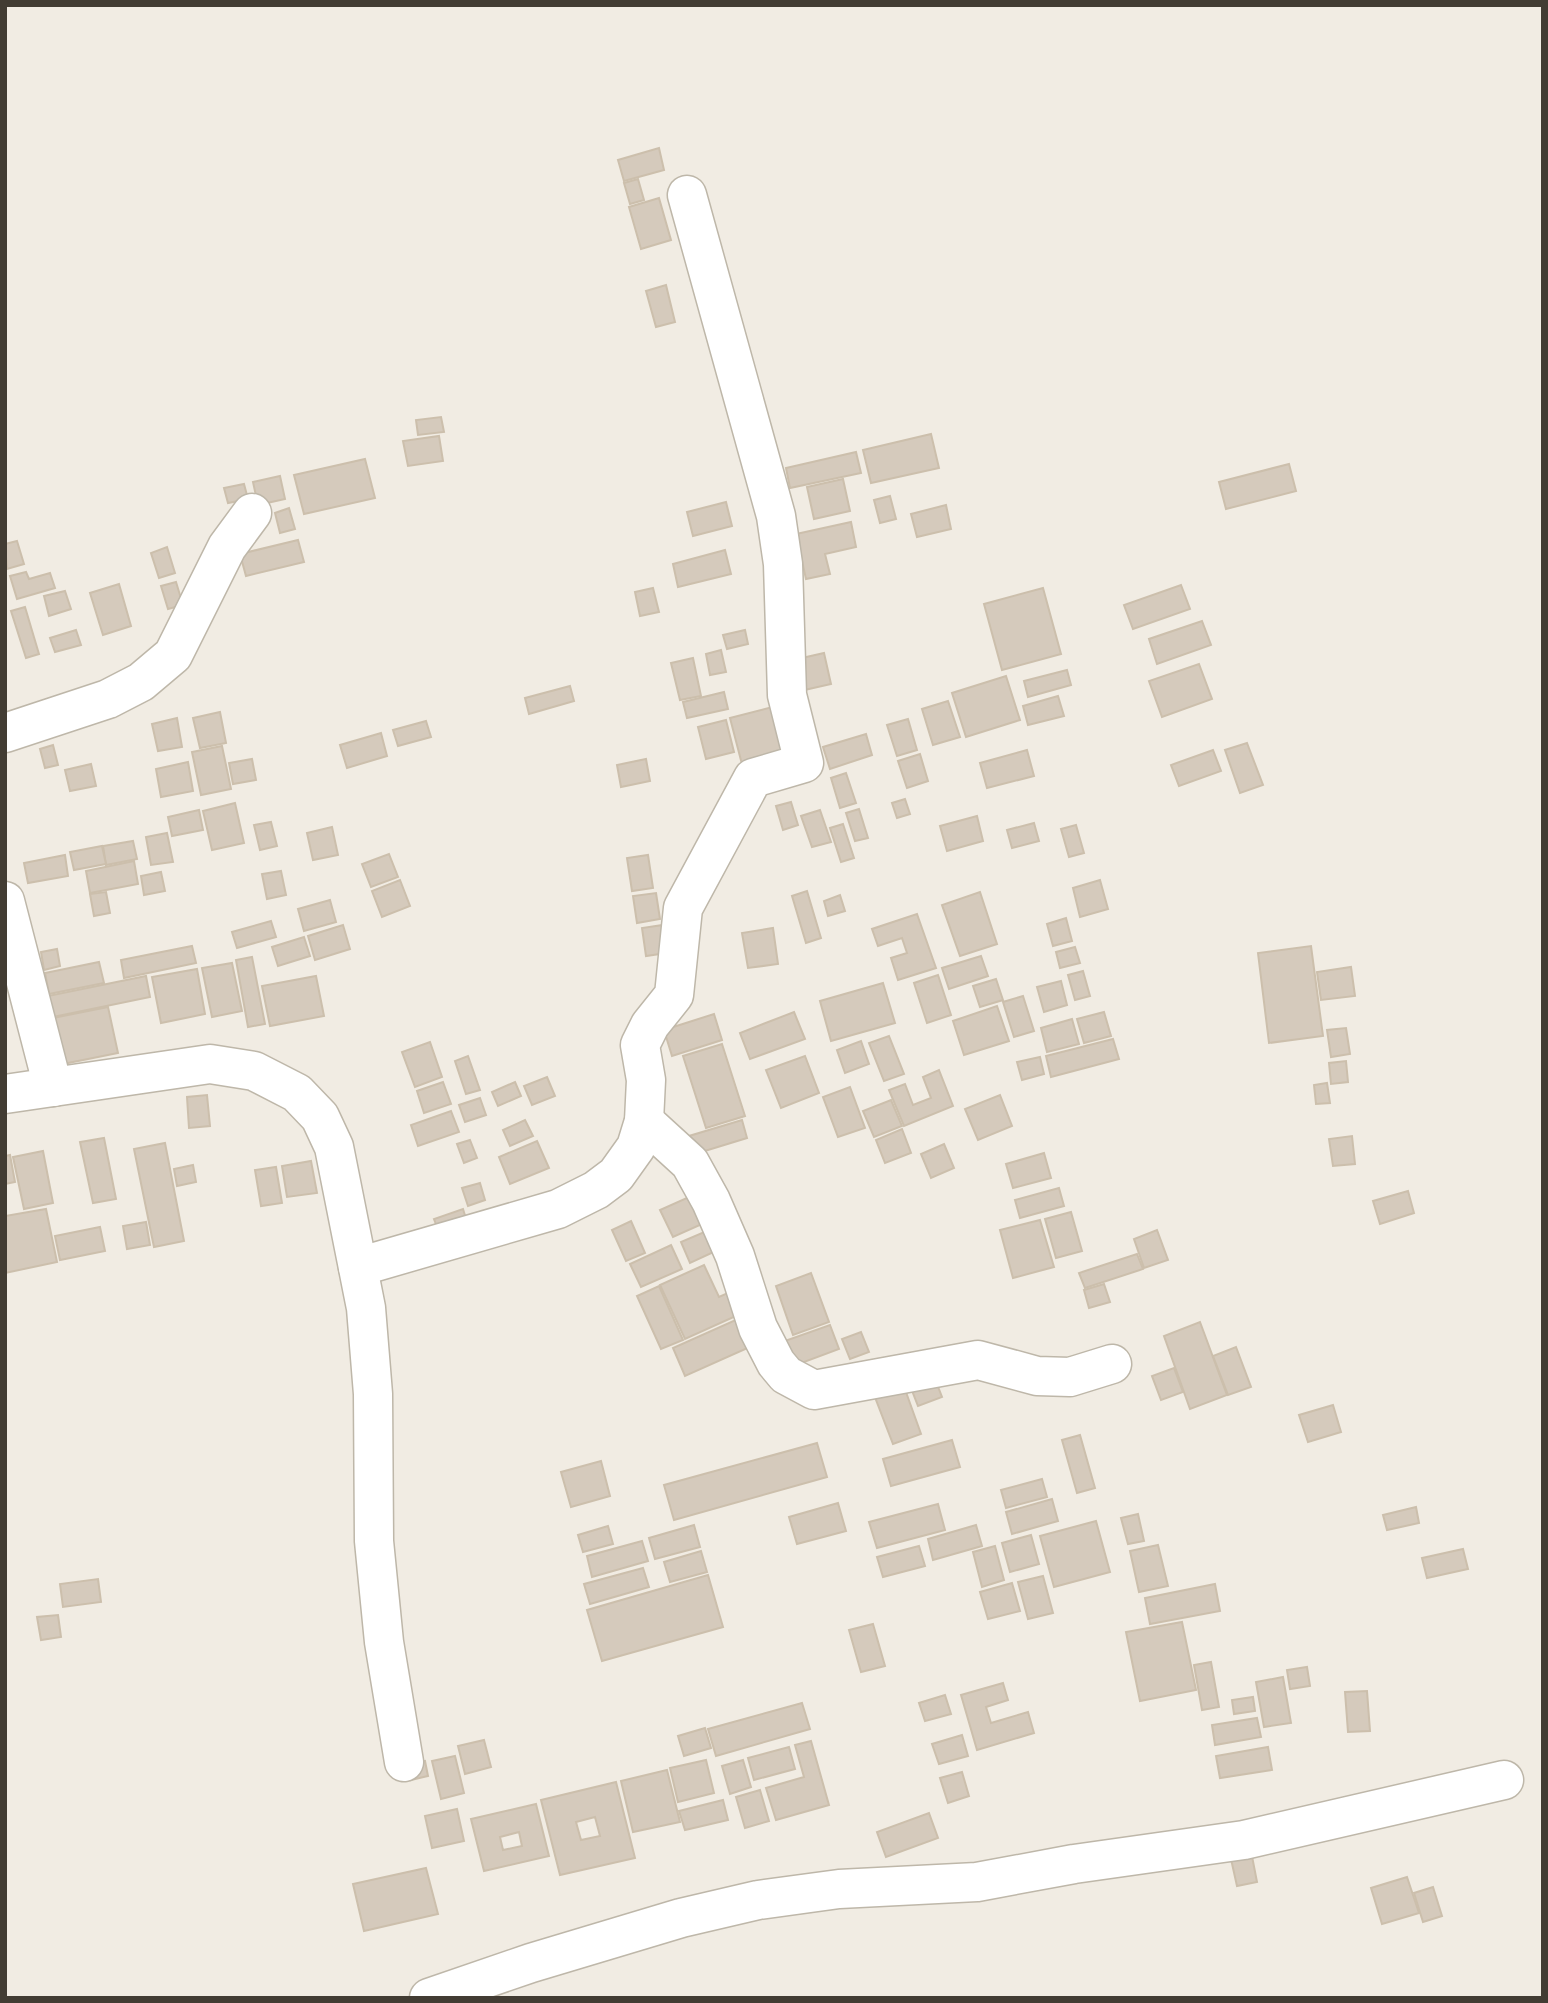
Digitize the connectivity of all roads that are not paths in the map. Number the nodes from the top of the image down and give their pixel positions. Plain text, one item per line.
1 (687, 195) dead end
2 (252, 513) dead end
3 (5, 733) edge
4 (5, 901) edge
5 (53, 1087) junction
6 (5, 1094) edge
7 (644, 1121) junction
8 (358, 1267) junction
9 (1112, 1364) dead end
10 (404, 1762) dead end
11 (1504, 1780) dead end
12 (429, 1998) edge

1 - 7 street
2 - 3 street
4 - 5 street
5 - 6 street
5 - 8 street
7 - 8 street
7 - 9 street
8 - 10 street
11 - 12 street

